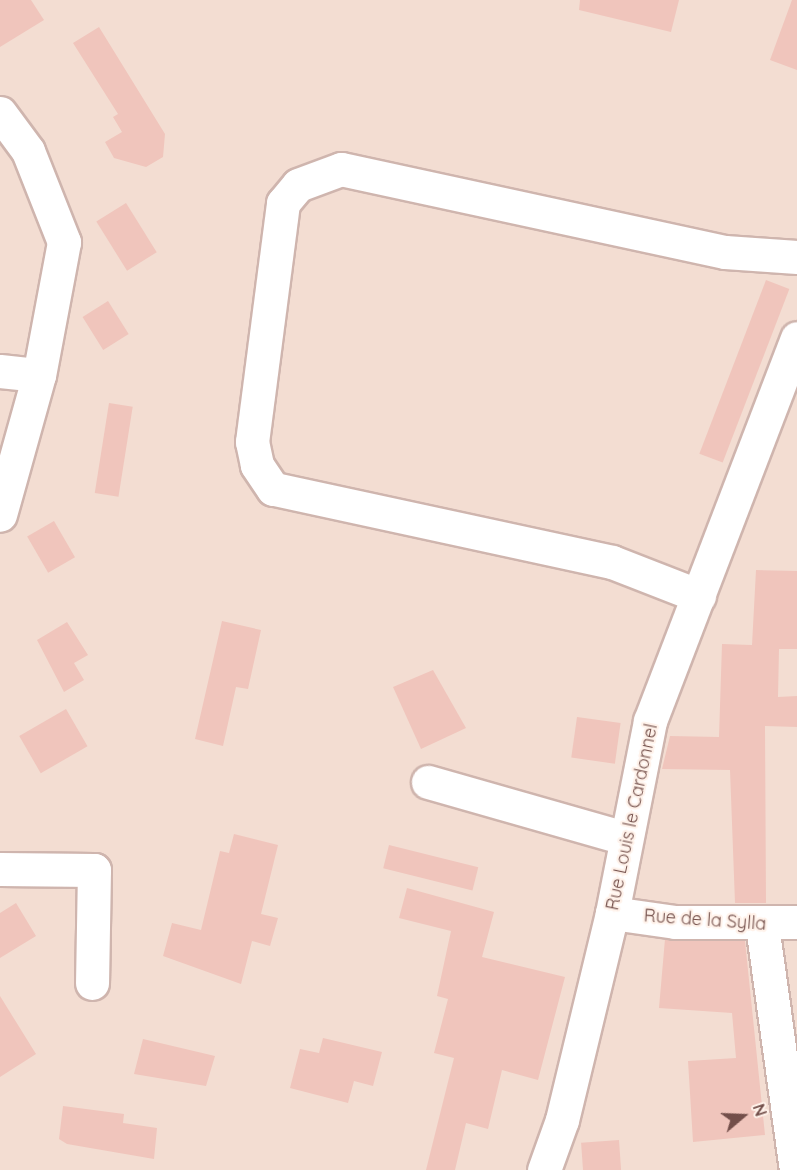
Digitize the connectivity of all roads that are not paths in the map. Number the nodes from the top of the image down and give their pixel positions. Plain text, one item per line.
1 (0, 113) edge
2 (797, 257) edge
3 (797, 338) edge
4 (0, 371) edge
5 (39, 375) junction
6 (0, 515) edge
7 (699, 596) junction
8 (428, 782) dead end
9 (624, 838) junction
10 (0, 869) edge
11 (612, 913) junction
12 (797, 922) edge
13 (762, 925) junction
14 (92, 983) dead end
15 (544, 1170) edge
16 (796, 1170) edge

1 - 5 street
2 - 7 street
3 - 7 street, Rue Louis le Cardonnel
4 - 5 street
5 - 6 street
7 - 9 street, Rue Louis le Cardonnel
8 - 9 street
9 - 11 street, Rue Louis le Cardonnel
10 - 14 street
11 - 13 street, Rue de la Sylla
11 - 15 street, Rue Louis le Cardonnel
12 - 13 street, Rue de la Sylla
13 - 16 street

